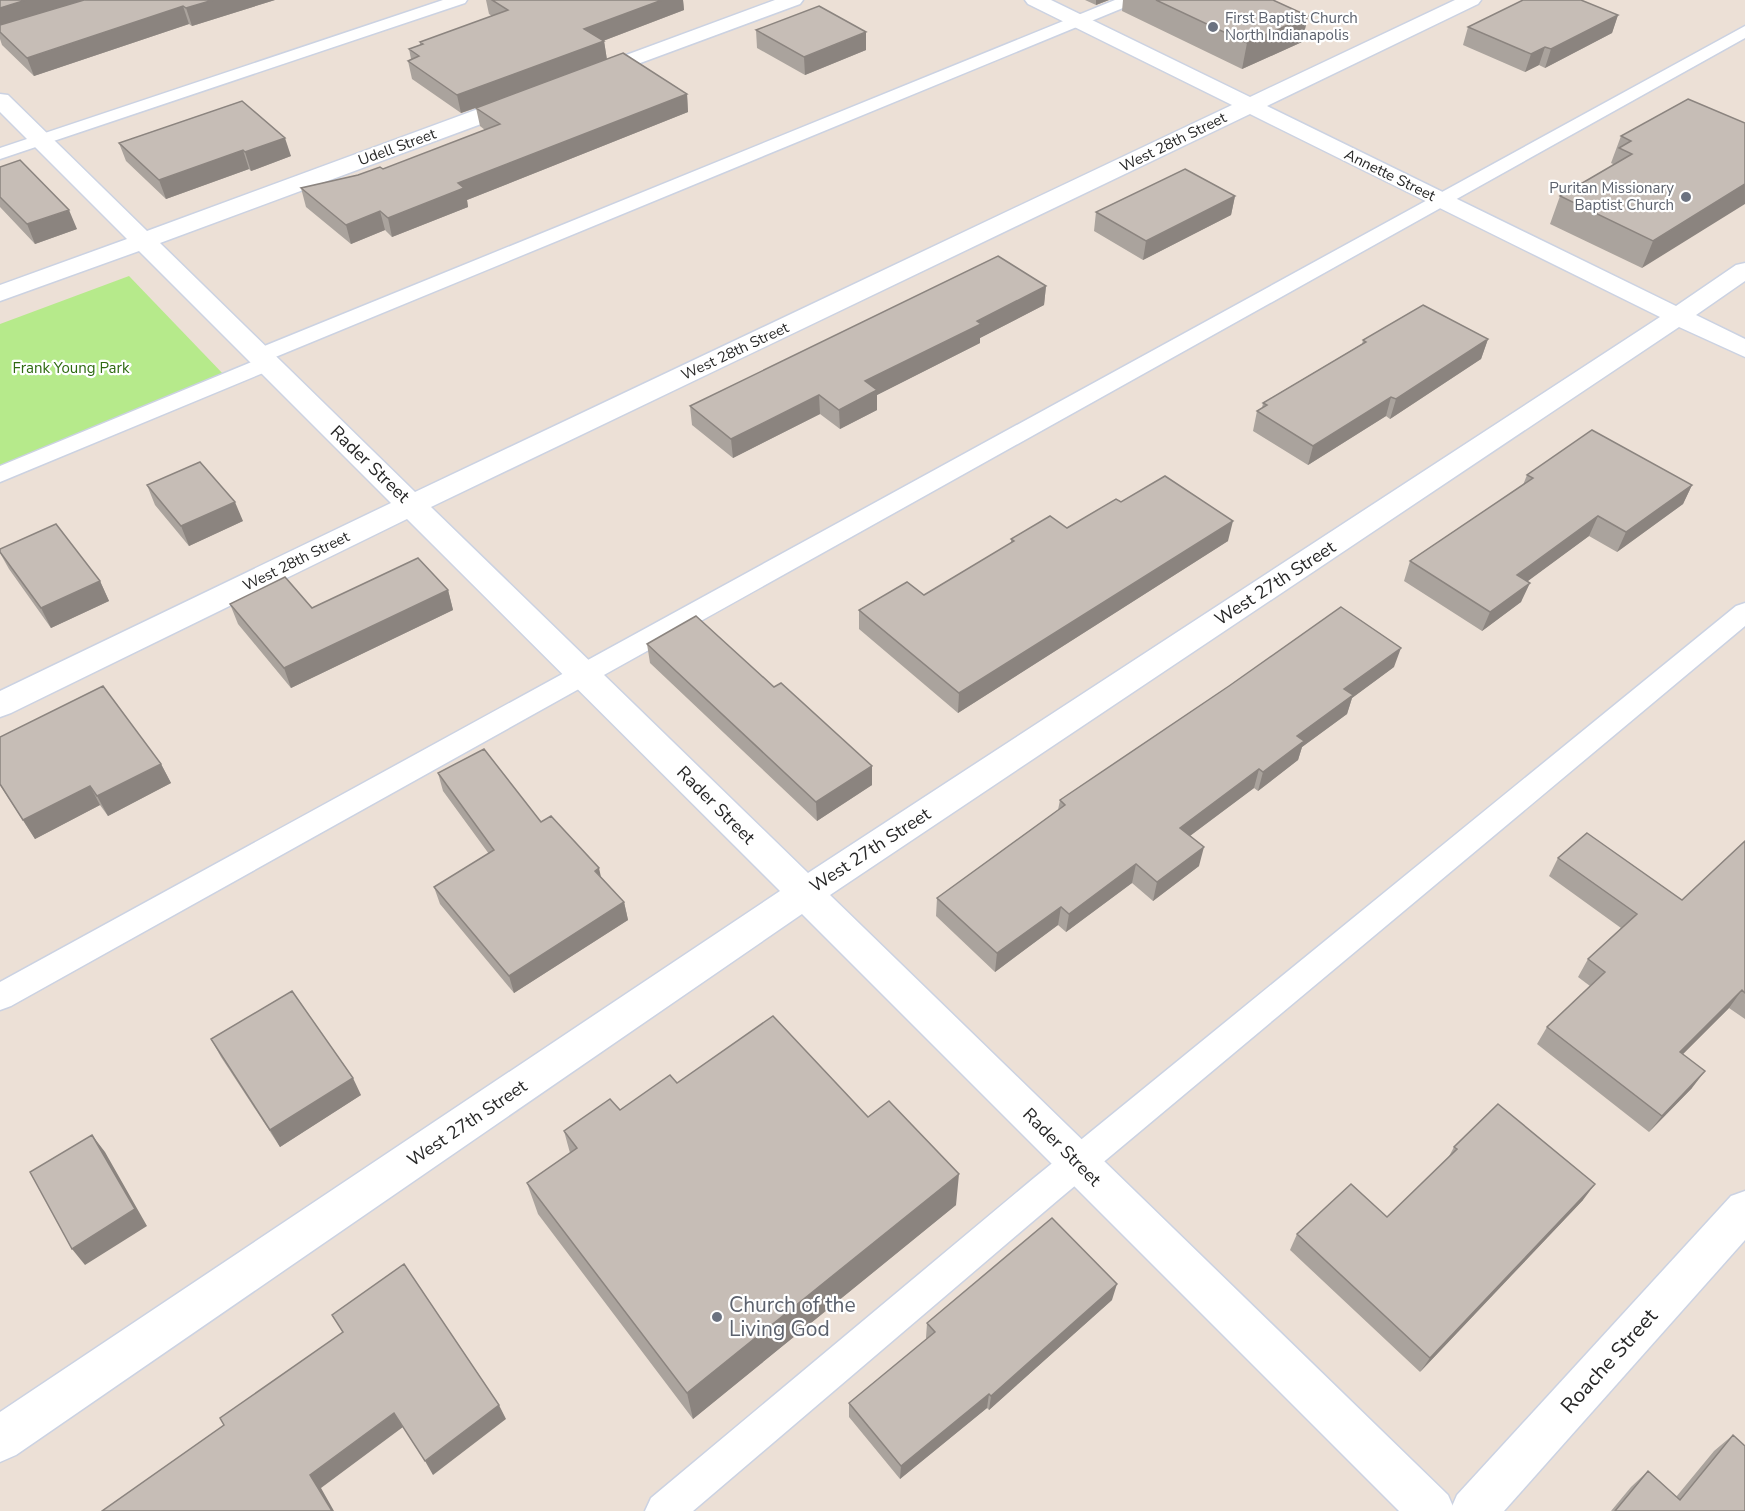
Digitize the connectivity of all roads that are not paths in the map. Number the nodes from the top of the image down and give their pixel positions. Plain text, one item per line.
1 (459, 0) edge
2 (794, 0) edge
3 (1035, 0) edge
4 (1129, 0) edge
5 (1471, 0) edge
6 (1078, 22) junction
7 (1745, 31) edge
8 (570, 83) edge
9 (536, 95) edge
10 (0, 100) edge
11 (1248, 105) junction
12 (40, 140) junction
13 (0, 153) edge
14 (1440, 200) junction
15 (143, 241) junction
16 (1745, 270) edge
17 (0, 294) edge
18 (1676, 316) junction
19 (1745, 350) edge
20 (263, 359) junction
21 (0, 475) edge
22 (411, 505) junction
23 (1745, 612) edge
24 (583, 675) junction
25 (0, 705) edge
26 (805, 893) junction
27 (0, 998) edge
28 (1078, 1162) junction
29 (1745, 1210) edge
30 (0, 1439) edge
31 (664, 1511) edge
32 (1432, 1511) edge
33 (1473, 1511) edge

1 - 12 lane
2 - 8 street
3 - 6 street, Annette Street
4 - 6 lane
5 - 11 street, West 28th Street
6 - 11 street, Annette Street
6 - 20 lane
7 - 14 lane
9 - 15 street, Udell Street
10 - 12 street, Rader Street
11 - 14 street, Annette Street
11 - 22 street, West 28th Street
12 - 13 lane
12 - 15 street, Rader Street
14 - 18 street, Annette Street
14 - 24 lane
15 - 17 street, Udell Street
15 - 20 street, Rader Street
16 - 18 street, West 27th Street
18 - 19 street, Annette Street
18 - 26 street, West 27th Street
20 - 21 lane
20 - 22 street, Rader Street
22 - 24 street, Rader Street
22 - 25 street, West 28th Street
23 - 28 lane
24 - 26 street, Rader Street
24 - 27 lane
26 - 28 street, Rader Street
26 - 30 street, West 27th Street
28 - 31 lane
28 - 32 street, Rader Street
29 - 33 street, Roache Street

